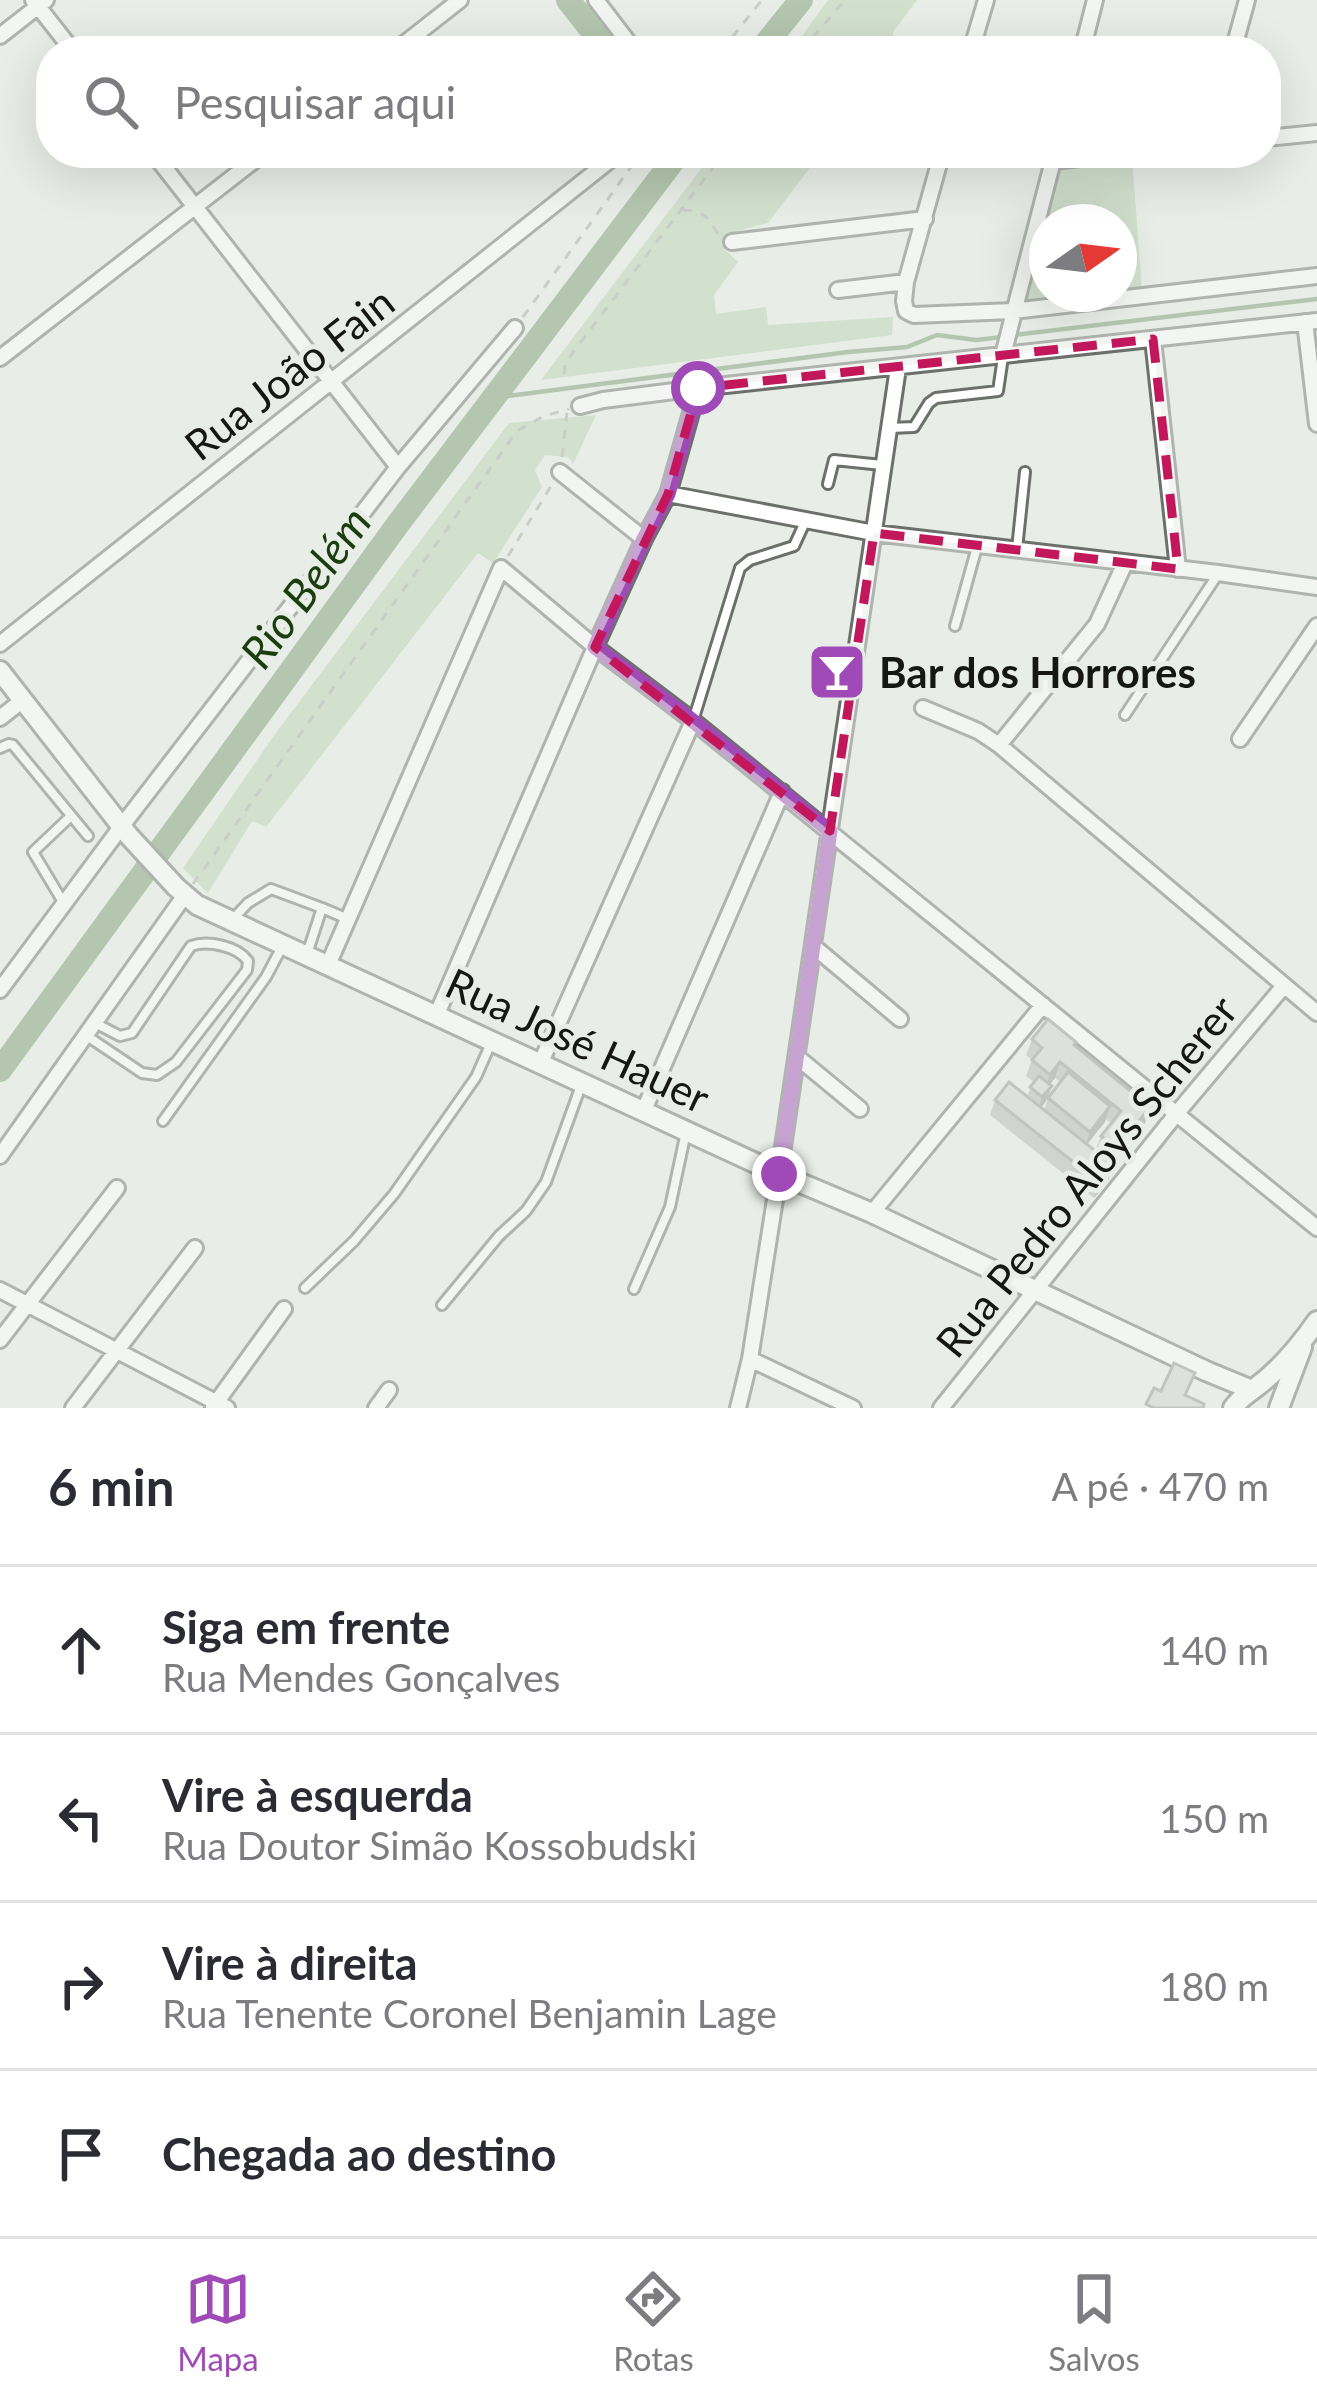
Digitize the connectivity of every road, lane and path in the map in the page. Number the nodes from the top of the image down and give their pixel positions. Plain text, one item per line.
1 (460, 0) edge
2 (762, 0) edge
3 (845, 0) edge
4 (986, 0) edge
5 (1095, 0) edge
6 (1246, 0) edge
7 (597, 1) edge
8 (39, 2) edge
9 (0, 36) edge
10 (63, 36) edge
11 (414, 36) edge
12 (624, 36) edge
13 (733, 36) edge
14 (814, 36) edge
15 (975, 36) edge
16 (1086, 36) edge
17 (1237, 36) edge
18 (1317, 133) edge
19 (1281, 137) edge
20 (164, 168) edge
21 (245, 168) edge
22 (600, 168) edge
23 (629, 168) edge
24 (713, 168) edge
25 (938, 168) edge
26 (1051, 168) edge
27 (195, 207) junction
28 (681, 210) junction
29 (925, 219) junction
30 (732, 242) joint
31 (1317, 276) edge
32 (906, 282) junction
33 (838, 290) dead end
34 (1013, 311) junction
35 (1311, 322) edge
36 (515, 328) joint
37 (1153, 339) junction
38 (1004, 356) junction
39 (0, 358) edge
40 (898, 368) junction
41 (564, 374) dead end
42 (331, 382) junction
43 (698, 388) junction
44 (574, 408) junction
45 (1317, 424) edge
46 (889, 428) junction
47 (884, 465) junction
48 (398, 467) junction
49 (560, 472) junction
50 (1025, 472) dead end
51 (828, 484) dead end
52 (668, 494) junction
53 (806, 520) junction
54 (874, 533) junction
55 (644, 539) junction
56 (977, 546) junction
57 (1017, 550) junction
58 (1126, 563) junction
59 (500, 568) junction
60 (1178, 569) junction
61 (1218, 573) junction
62 (1317, 587) edge
63 (955, 626) dead end
64 (1317, 626) edge
65 (0, 644) edge
66 (595, 647) junction
67 (0, 671) edge
68 (22, 700) junction
69 (923, 708) dead end
70 (1125, 715) dead end
71 (0, 718) edge
72 (693, 721) junction
73 (1240, 739) dead end
74 (999, 745) junction
75 (0, 748) edge
76 (782, 792) junction
77 (71, 816) junction
78 (125, 831) junction
79 (830, 831) junction
80 (88, 836) dead end
81 (181, 891) junction
82 (64, 904) junction
83 (322, 908) junction
84 (348, 919) junction
85 (231, 922) junction
86 (284, 944) junction
87 (813, 946) junction
88 (307, 955) junction
89 (328, 965) junction
90 (1282, 987) junction
91 (0, 990) edge
92 (1043, 1005) junction
93 (1317, 1013) edge
94 (437, 1014) junction
95 (900, 1019) dead end
96 (90, 1029) junction
97 (492, 1040) junction
98 (796, 1057) junction
99 (541, 1062) junction
100 (582, 1082) junction
101 (860, 1109) dead end
102 (644, 1110) junction
103 (1177, 1113) junction
104 (163, 1120) dead end
105 (687, 1130) junction
106 (0, 1156) edge
107 (779, 1174) junction
108 (117, 1188) dead end
109 (872, 1213) junction
110 (1317, 1228) edge
111 (195, 1248) dead end
112 (304, 1288) dead end
113 (634, 1289) dead end
114 (0, 1290) edge
115 (1034, 1291) junction
116 (27, 1304) junction
117 (442, 1305) dead end
118 (284, 1309) dead end
119 (1311, 1329) edge
120 (0, 1340) edge
121 (116, 1350) junction
122 (750, 1359) junction
123 (1206, 1371) junction
124 (1254, 1389) junction
125 (389, 1390) dead end
126 (219, 1406) edge
127 (73, 1408) edge
128 (376, 1408) edge
129 (738, 1408) edge
130 (853, 1408) edge
131 (941, 1408) edge
132 (1231, 1408) edge
133 (1276, 1408) edge

1 - 11 street
2 - 13 path
3 - 14 path
4 - 15 street
5 - 16 street
6 - 17 street
7 - 12 street
8 - 9 street
8 - 10 street
18 - 19 street
20 - 27 street
21 - 27 street
22 - 42 street, Rua João Fain
23 - 36 path
24 - 28 path
25 - 29 street
26 - 34 street
27 - 39 street
27 - 42 street
28 - 30 path
28 - 41 path
29 - 30 street
29 - 32 street
31 - 34 street
32 - 33 street
32 - 34 street
34 - 38 street
35 - 37 street
35 - 45 street
36 - 48 street
37 - 38 street
37 - 60 street
38 - 40 street
38 - 46 lane
40 - 43 street
40 - 46 street
42 - 48 street
42 - 65 street, Rua João Fain
43 - 44 street
43 - 52 street
44 - 49 path
44 - 81 path
46 - 47 street
47 - 51 lane
47 - 54 street
48 - 78 street
49 - 55 street
49 - 59 path
50 - 57 lane
52 - 53 street
52 - 55 street
53 - 54 street
53 - 72 lane
54 - 56 street
54 - 79 street
55 - 66 street
56 - 57 street
56 - 63 lane
57 - 58 street
58 - 60 street
58 - 74 street
59 - 66 street
59 - 84 street
60 - 61 street
61 - 62 street
61 - 70 lane
64 - 73 street
66 - 72 street
66 - 94 street
67 - 68 main road, Rua José Hauer
68 - 71 street
68 - 78 main road, Rua José Hauer
69 - 74 street
72 - 76 street
72 - 99 street
74 - 90 street
75 - 77 lane
76 - 79 street
76 - 102 street
77 - 80 lane
77 - 82 lane
78 - 81 main road, Rua José Hauer
78 - 82 street
79 - 87 street
79 - 92 street
81 - 85 main road, Rua José Hauer
81 - 96 street
82 - 91 street
83 - 84 lane
83 - 85 lane
83 - 88 lane
84 - 89 street
85 - 86 main road, Rua José Hauer
86 - 88 main road, Rua José Hauer
86 - 104 lane
87 - 95 street
87 - 98 street
88 - 89 main road, Rua José Hauer
89 - 94 main road, Rua José Hauer
90 - 93 street
90 - 103 street, Rua Pedro Aloys Scherer
92 - 103 street
92 - 109 street
94 - 97 main road, Rua José Hauer
96 - 96 lane
96 - 106 street
97 - 99 main road, Rua José Hauer
97 - 112 lane
98 - 101 street
98 - 107 street
99 - 100 main road, Rua José Hauer
100 - 102 main road, Rua José Hauer
100 - 117 lane
102 - 105 main road, Rua José Hauer
103 - 110 street
103 - 115 street, Rua Pedro Aloys Scherer
105 - 107 main road, Rua José Hauer
105 - 113 lane
107 - 109 main road, Rua José Hauer
107 - 122 street
108 - 116 street
109 - 115 main road, Rua José Hauer
111 - 121 street
114 - 116 street
115 - 123 main road, Rua José Hauer
115 - 131 street, Rua Pedro Aloys Scherer
116 - 120 street
116 - 121 street
118 - 126 street
119 - 124 main road
119 - 133 main road
121 - 126 street
121 - 127 street
122 - 129 street
122 - 130 street
123 - 124 main road, Rua José Hauer
123 - 132 main road
124 - 132 main road
124 - 133 main road
125 - 128 street

